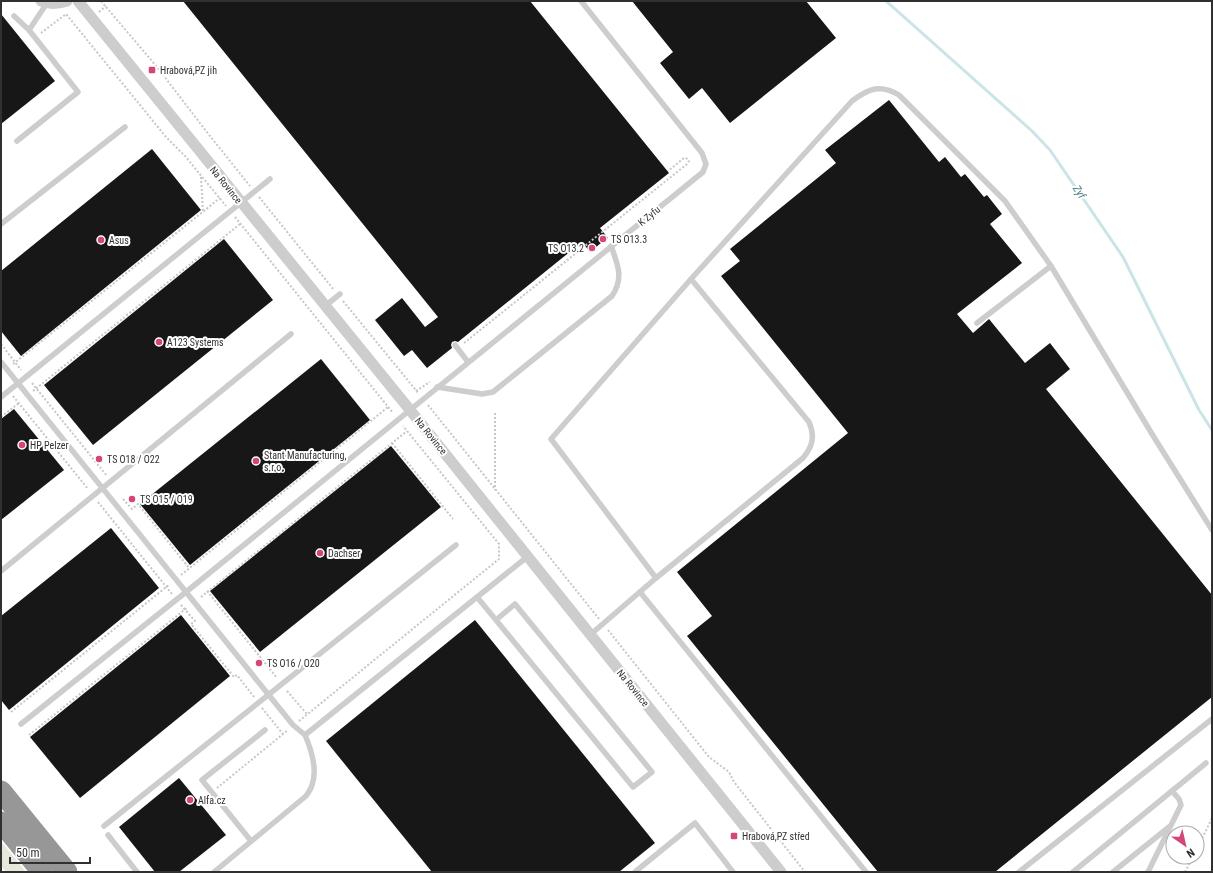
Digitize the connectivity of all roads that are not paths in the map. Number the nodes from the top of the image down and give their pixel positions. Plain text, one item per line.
1 (67, 1) edge
2 (78, 1) edge
3 (581, 1) edge
4 (44, 2) edge
5 (14, 16) dead end
6 (29, 30) junction
7 (125, 126) dead end
8 (17, 141) dead end
9 (270, 179) dead end
10 (241, 204) junction
11 (1, 224) edge
12 (611, 246) junction
13 (1051, 266) junction
14 (691, 279) junction
15 (339, 294) road end
16 (325, 306) junction
17 (977, 323) dead end
18 (291, 334) dead end
19 (456, 347) road end
20 (1, 362) edge
21 (468, 362) junction
22 (18, 383) junction
23 (437, 387) junction
24 (1, 397) edge
25 (410, 410) junction
26 (103, 489) junction
27 (1212, 530) edge
28 (456, 545) dead end
29 (527, 557) junction
30 (1, 571) edge
31 (656, 578) junction
32 (186, 592) junction
33 (640, 592) junction
34 (478, 597) junction
35 (496, 620) junction
36 (590, 635) junction
37 (269, 694) junction
38 (1212, 719) edge
39 (21, 724) dead end
40 (265, 730) dead end
41 (305, 735) junction
42 (1206, 763) dead end
43 (1, 791) edge
44 (1172, 791) junction
45 (1, 822) edge
46 (1170, 825) edge
47 (104, 826) dead end
48 (1165, 830) edge
49 (108, 835) dead end
50 (1165, 836) edge
51 (251, 841) junction
52 (42, 872) edge
53 (67, 872) edge
54 (137, 872) edge
55 (214, 872) edge
56 (636, 872) edge
57 (733, 872) edge
58 (781, 872) edge
59 (866, 872) edge
60 (1019, 872) edge
61 (1073, 872) edge
62 (1113, 872) edge
63 (1148, 872) edge

1 - 4 street
2 - 10 street, Na Rovince
3 - 12 lane, K Zyfu
4 - 6 lane
5 - 6 lane
6 - 8 lane
7 - 11 lane
9 - 10 lane
10 - 16 street, Na Rovince
10 - 22 lane
12 - 21 lane, K Zyfu
12 - 23 lane
13 - 14 lane
13 - 17 lane
13 - 27 lane
14 - 31 lane
14 - 31 lane
15 - 16 lane
16 - 25 street, Na Rovince
18 - 26 lane
19 - 21 lane
20 - 22 lane
21 - 23 lane, K Zyfu
22 - 24 lane
22 - 26 lane
23 - 25 lane, K Zyfu
25 - 29 street, Na Rovince
25 - 32 lane, K Zyfu
26 - 30 lane
26 - 32 lane
28 - 37 lane
29 - 34 lane
29 - 36 street, Na Rovince
31 - 33 lane
32 - 37 lane
32 - 39 lane, K Zyfu
33 - 36 lane
33 - 59 lane
34 - 35 lane
34 - 41 lane
35 - 35 lane
36 - 58 street, Na Rovince
37 - 41 lane
37 - 47 lane
38 - 60 lane
40 - 51 lane
41 - 51 lane
42 - 44 lane
43 - 53 highway
44 - 46 lane
44 - 61 lane
45 - 52 highway
48 - 62 lane
49 - 54 lane
50 - 63 lane
51 - 55 lane
56 - 57 lane

